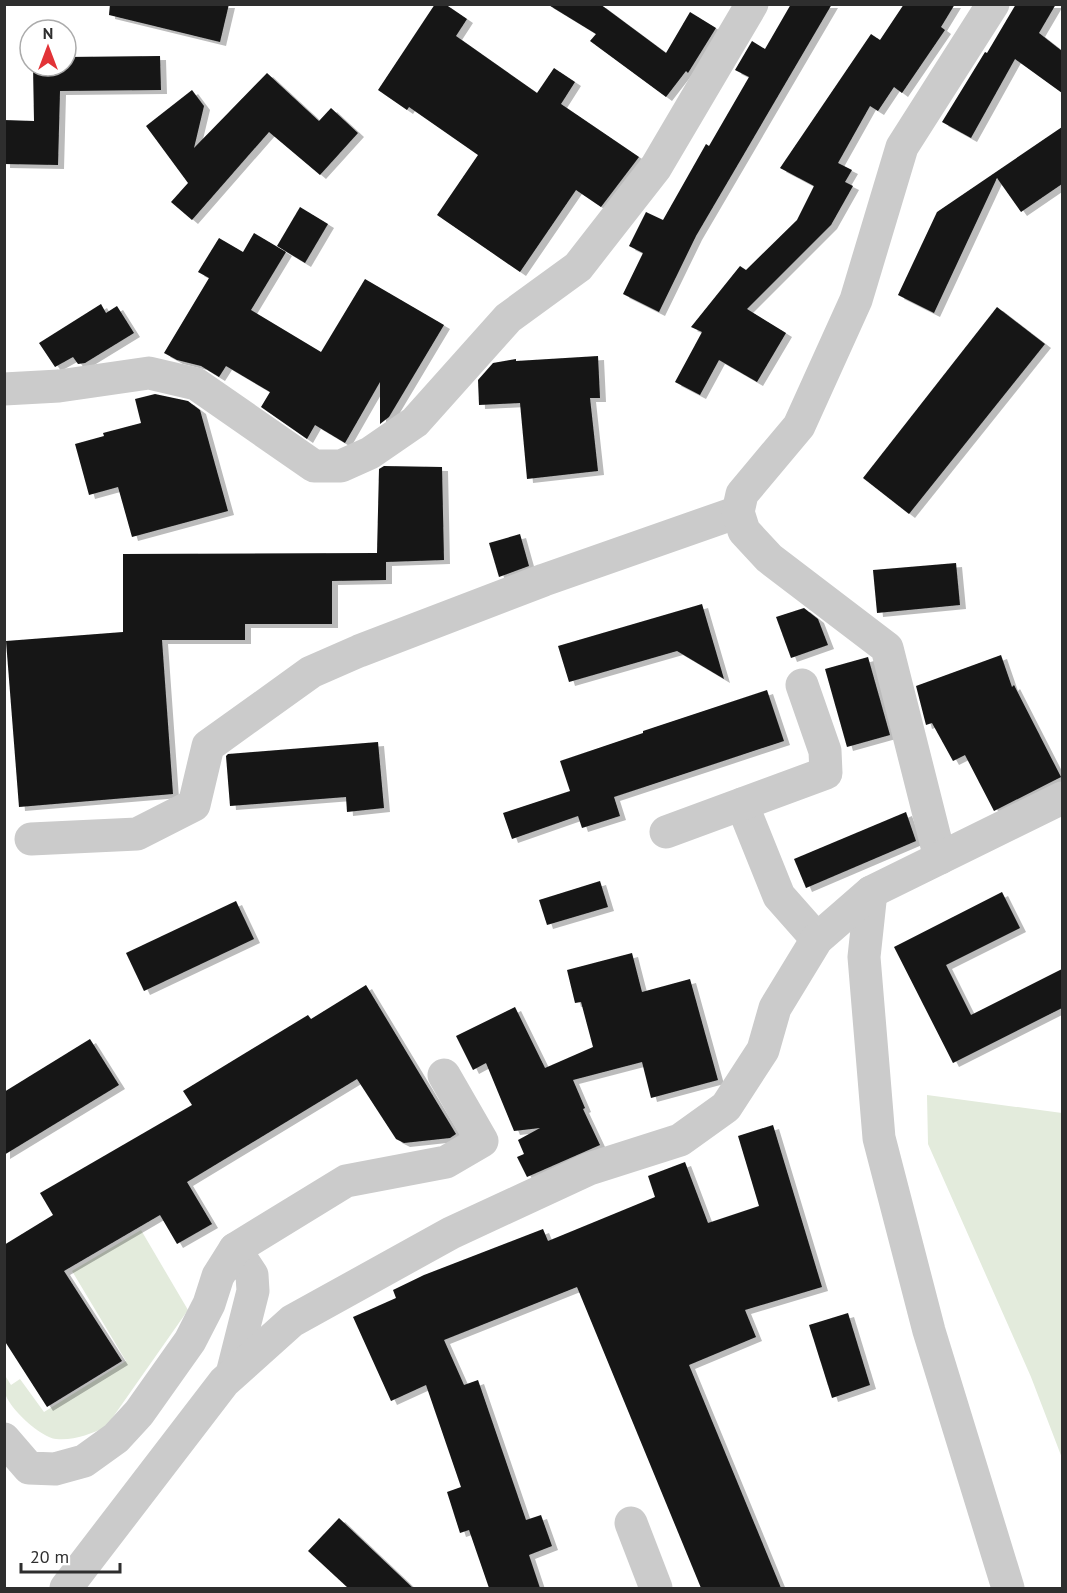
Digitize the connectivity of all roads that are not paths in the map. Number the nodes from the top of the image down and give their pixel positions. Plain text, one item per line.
1 (752, 4) edge
2 (993, 4) edge
3 (4, 389) edge
4 (738, 512) junction
5 (802, 685) dead end
6 (1062, 798) edge
7 (742, 804) junction
8 (666, 832) dead end
9 (30, 839) dead end
10 (940, 858) junction
11 (871, 892) junction
12 (817, 939) junction
13 (444, 1075) dead end
14 (235, 1249) junction
15 (232, 1374) junction
16 (4, 1439) edge
17 (631, 1523) dead end
18 (66, 1588) edge
19 (656, 1588) edge
20 (1008, 1588) edge

1 - 3 street
2 - 4 street
4 - 9 street
4 - 10 street
5 - 7 street
6 - 10 street
7 - 8 street
7 - 12 street
10 - 11 street
11 - 12 street
11 - 20 street
12 - 15 street
13 - 14 street
14 - 15 street
14 - 16 street
15 - 18 street
17 - 19 street

